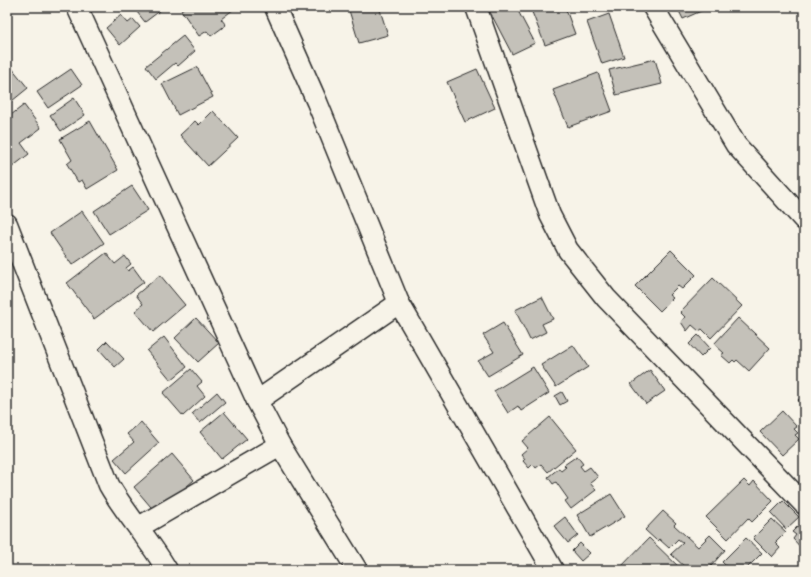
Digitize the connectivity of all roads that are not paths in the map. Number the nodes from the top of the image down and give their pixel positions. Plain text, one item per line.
1 (77, 7) edge
2 (275, 7) edge
3 (476, 7) edge
4 (653, 7) edge
5 (804, 220) edge
6 (7, 224) edge
7 (12, 255) edge
8 (399, 303) junction
9 (257, 401) junction
10 (280, 445) junction
11 (804, 504) edge
12 (140, 528) junction
13 (167, 570) edge
14 (358, 570) edge
15 (552, 570) edge

1 - 9 street
2 - 8 street
3 - 11 street
4 - 5 street
6 - 7 street
7 - 12 street
8 - 9 street
8 - 15 street
9 - 10 street
10 - 12 street
10 - 14 street
12 - 13 street

